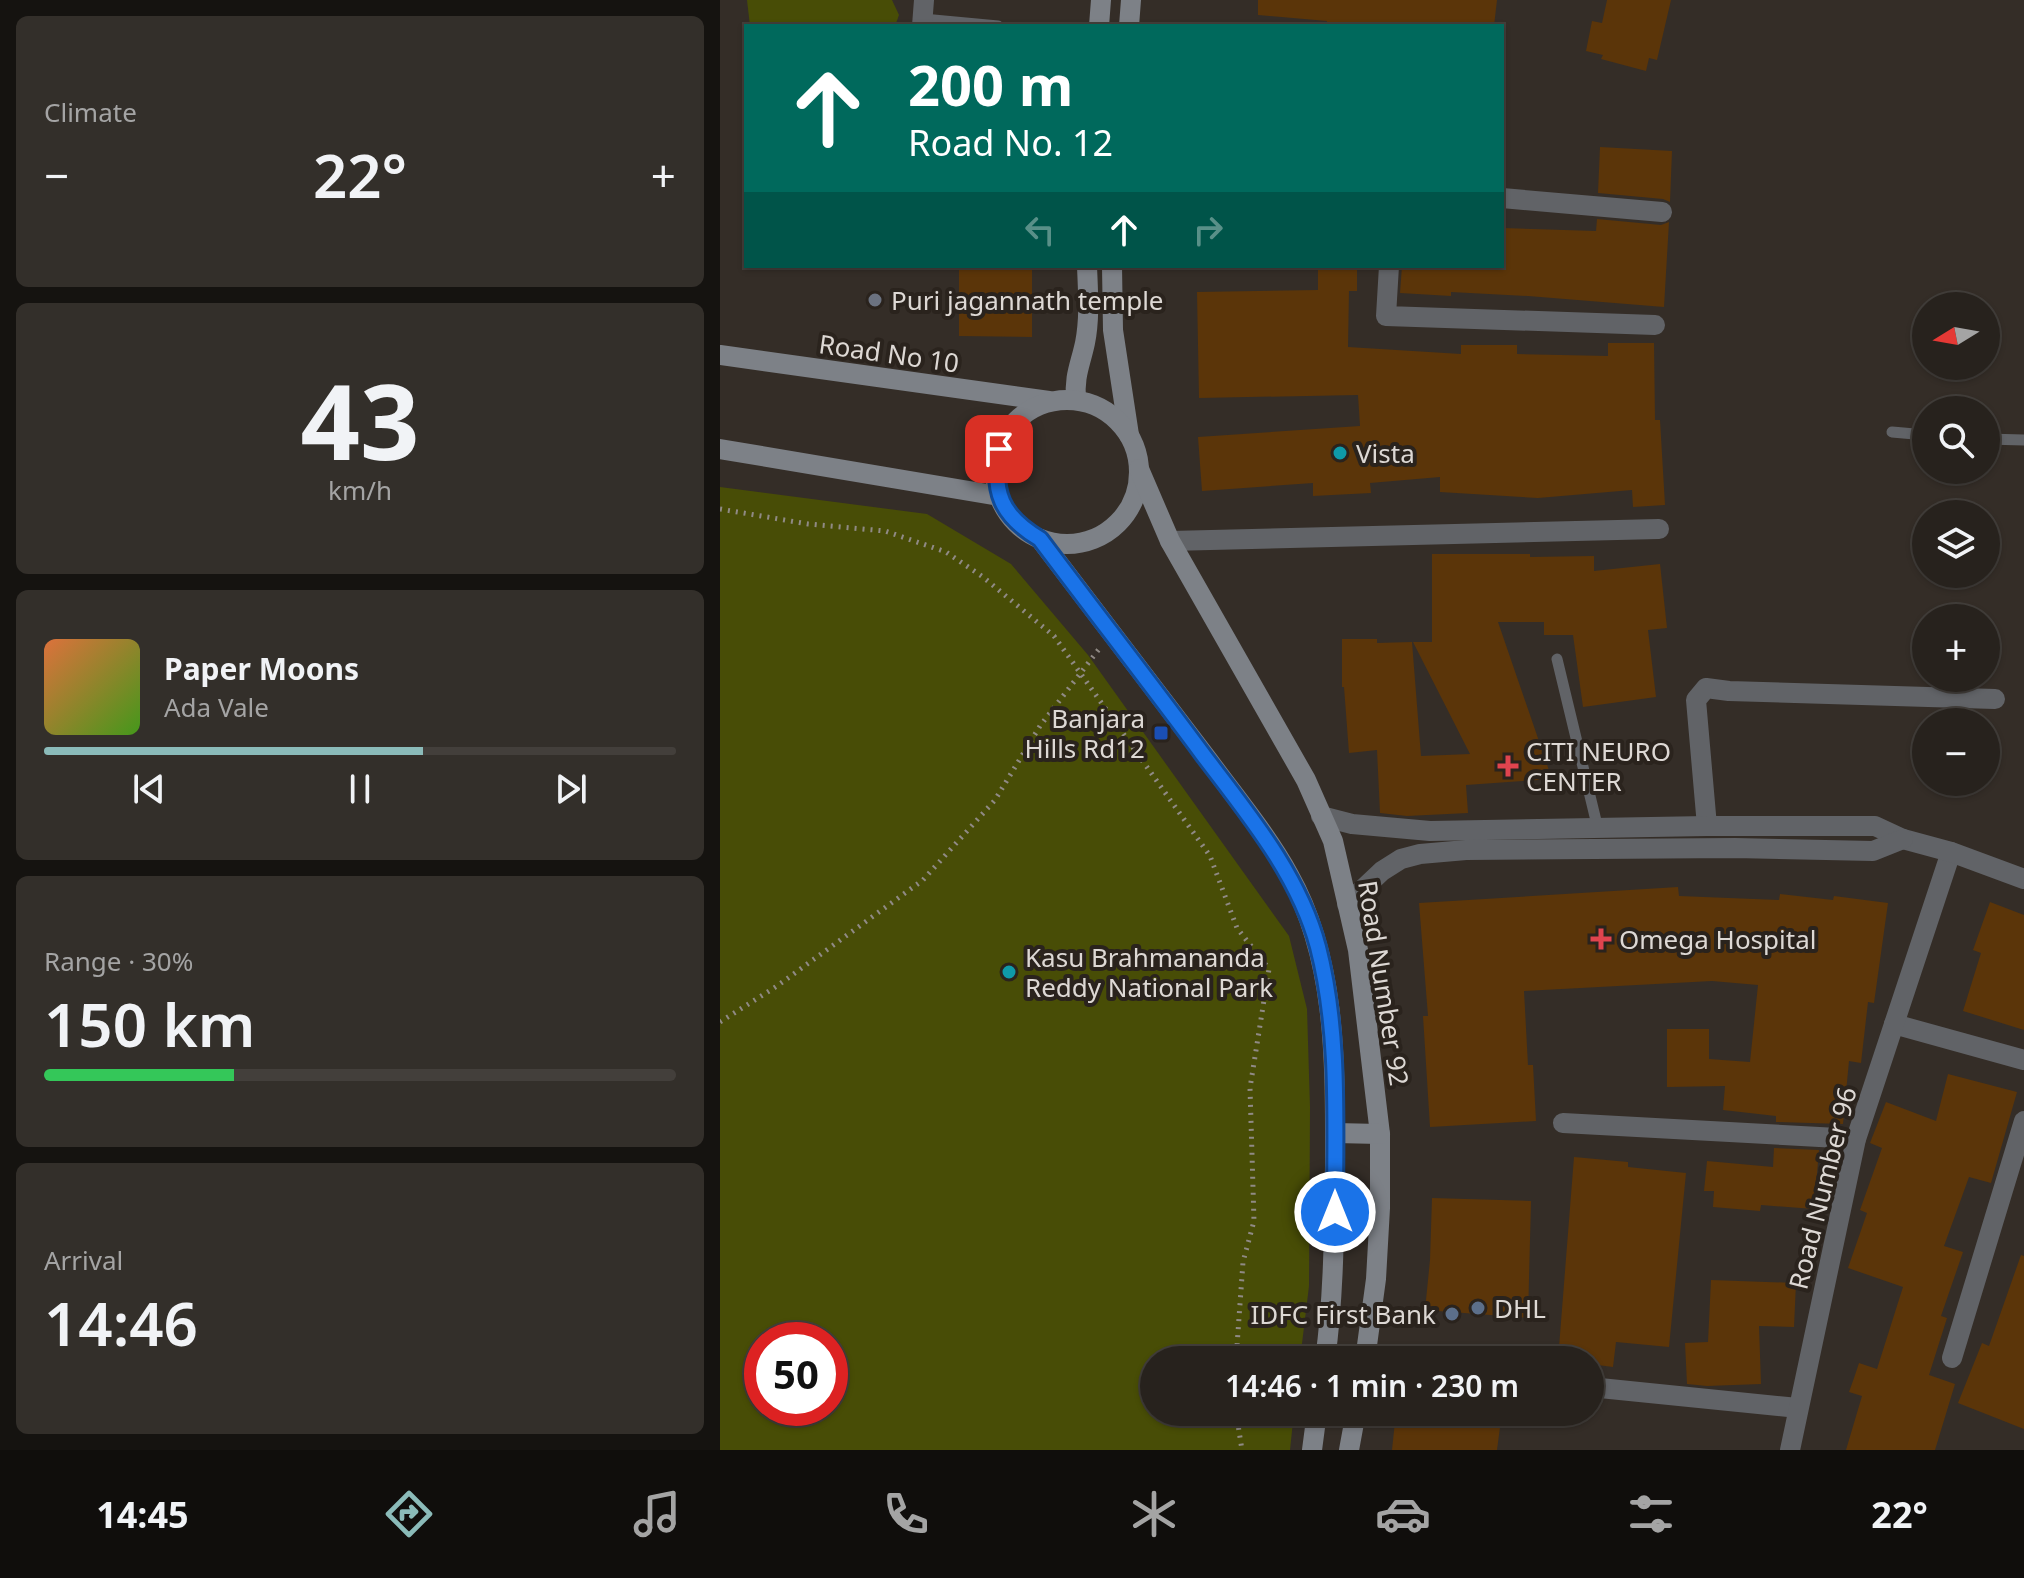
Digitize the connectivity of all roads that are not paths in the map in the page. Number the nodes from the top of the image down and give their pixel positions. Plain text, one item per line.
1 (1101, 0) edge
2 (1131, 0) edge
3 (923, 15) edge
4 (984, 24) edge
5 (1099, 24) edge
6 (1129, 24) edge
7 (1504, 198) edge
8 (1662, 212) dead end
9 (1087, 268) edge
10 (1112, 268) edge
11 (1389, 268) edge
12 (1655, 325) dead end
13 (720, 355) edge
14 (1076, 400) junction
15 (1050, 402) junction
16 (1892, 432) dead end
17 (1912, 434) edge
18 (1129, 435) junction
19 (2000, 439) edge
20 (2024, 440) edge
21 (720, 449) edge
22 (1139, 469) junction
23 (999, 496) junction
24 (1659, 529) dead end
25 (1040, 539) junction
26 (1170, 541) junction
27 (1557, 659) dead end
28 (1995, 699) dead end
29 (1321, 816) junction
30 (1707, 826) junction
31 (1598, 829) junction
32 (1903, 839) junction
33 (1951, 852) junction
34 (2024, 879) edge
35 (1347, 904) junction
36 (1894, 1024) junction
37 (2024, 1060) edge
38 (2024, 1121) edge
39 (1563, 1123) dead end
40 (1335, 1133) junction
41 (1380, 1134) junction
42 (1856, 1139) junction
43 (1327, 1346) edge
44 (1367, 1346) edge
45 (1952, 1358) dead end
46 (1604, 1388) edge
47 (1798, 1408) junction
48 (1315, 1426) edge
49 (1353, 1426) edge
50 (1312, 1450) edge
51 (1349, 1450) edge
52 (1790, 1450) edge

1 - 5 main road
2 - 6 main road
3 - 4 lane
7 - 8 street
9 - 14 main road
10 - 18 main road
11 - 12 street
13 - 15 main road, Road No 10
14 - 15 main road
14 - 18 main road
15 - 23 main road
16 - 17 lane
18 - 22 main road
19 - 20 lane
21 - 23 main road
22 - 25 main road
22 - 26 main road, Road Number 92
23 - 25 main road
24 - 26 street
25 - 40 main road
26 - 29 main road, Road Number 92
27 - 31 lane
28 - 30 street
29 - 31 street
29 - 35 main road, Road Number 92
30 - 31 street
30 - 32 street
32 - 33 street
32 - 35 street
33 - 34 street
33 - 36 street, Road Number 96
35 - 41 main road, Road Number 92
36 - 37 street
36 - 42 street, Road Number 96
38 - 45 street
39 - 42 street
40 - 41 main road
40 - 43 main road
41 - 44 main road, Road Number 92
42 - 47 street, Road Number 96
46 - 47 street
47 - 52 street, Road Number 96
48 - 50 main road
49 - 51 main road

